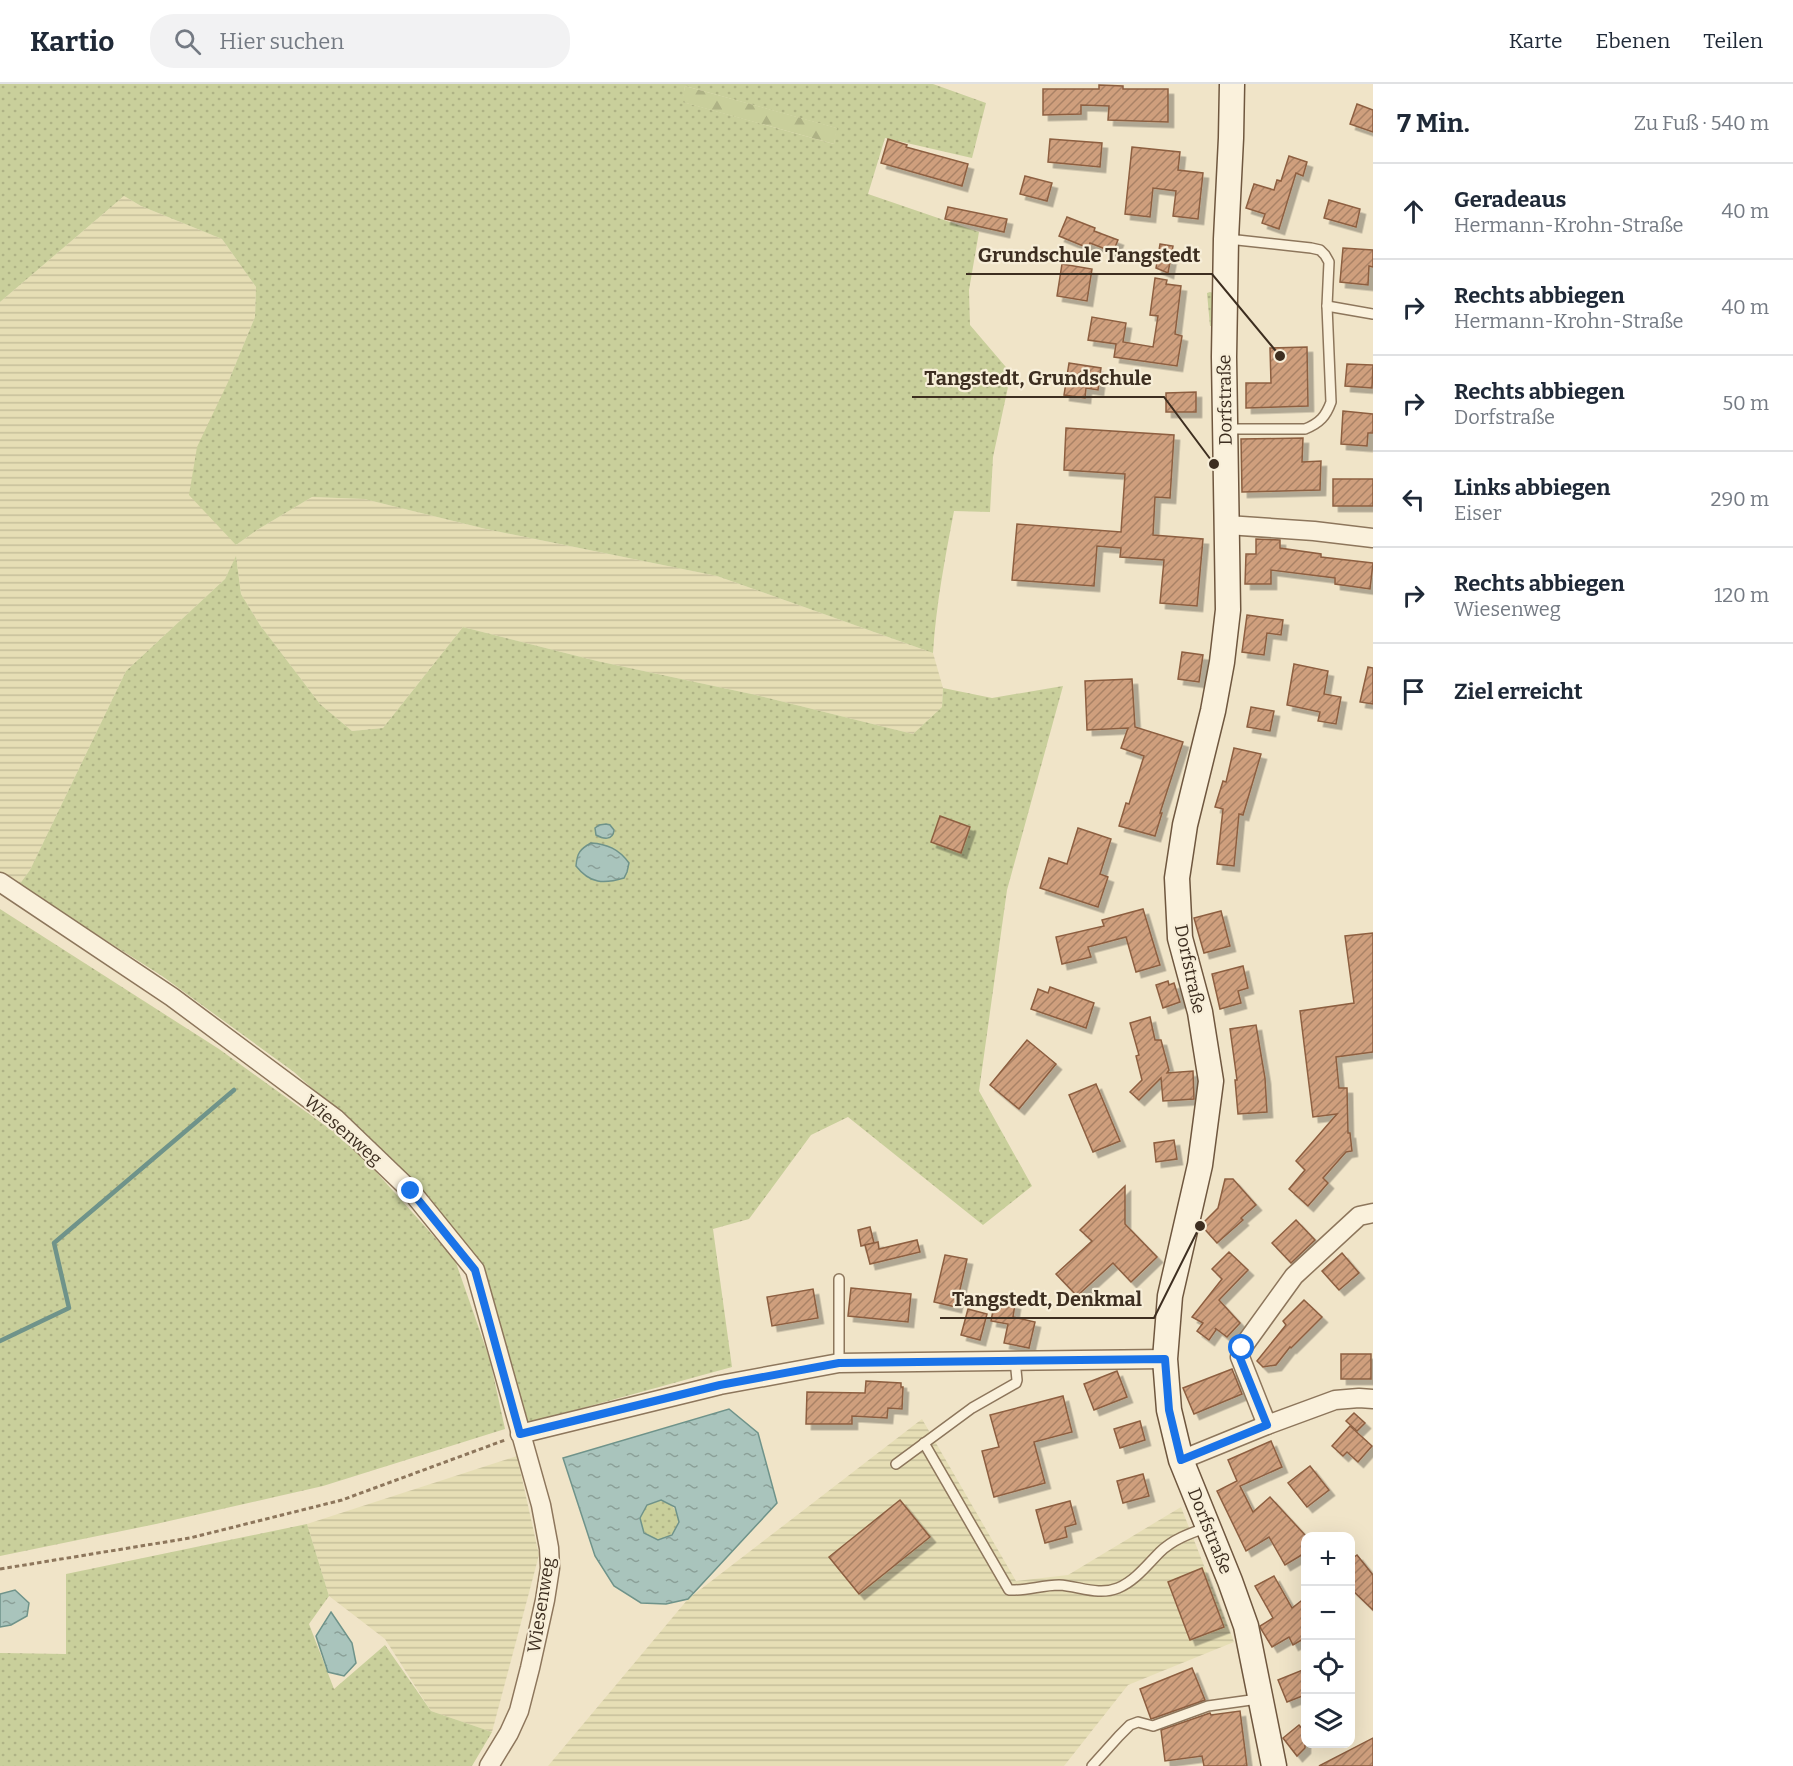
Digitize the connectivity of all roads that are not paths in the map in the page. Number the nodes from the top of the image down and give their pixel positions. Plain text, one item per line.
1 (1232, 84) edge
2 (1226, 239) junction
3 (1327, 306) junction
4 (1373, 314) edge
5 (1226, 429) junction
6 (1227, 525) junction
7 (1373, 538) edge
8 (0, 882) edge
9 (1373, 1213) edge
10 (839, 1279) dead end
11 (1165, 1359) junction
12 (1015, 1360) junction
13 (839, 1363) junction
14 (1373, 1399) edge
15 (1267, 1425) junction
16 (520, 1434) junction
17 (924, 1443) junction
18 (1181, 1460) junction
19 (897, 1464) dead end
20 (1208, 1527) junction
21 (1261, 1699) junction
22 (489, 1766) edge
23 (1092, 1766) edge
24 (1274, 1766) edge

1 - 2 main road, Dorfstraße
2 - 3 lane
2 - 5 main road, Dorfstraße
3 - 4 lane
3 - 5 lane
5 - 6 main road, Dorfstraße
6 - 7 street
6 - 11 main road, Dorfstraße
8 - 16 street, Wiesenweg
9 - 15 street
10 - 13 lane
11 - 12 street
11 - 18 main road, Dorfstraße
12 - 13 street
12 - 17 lane
13 - 16 street
14 - 15 street
15 - 18 street
16 - 22 street, Wiesenweg
17 - 19 lane
17 - 20 lane
18 - 20 main road, Dorfstraße
20 - 21 main road, Dorfstraße
21 - 23 lane
21 - 24 main road, Dorfstraße

